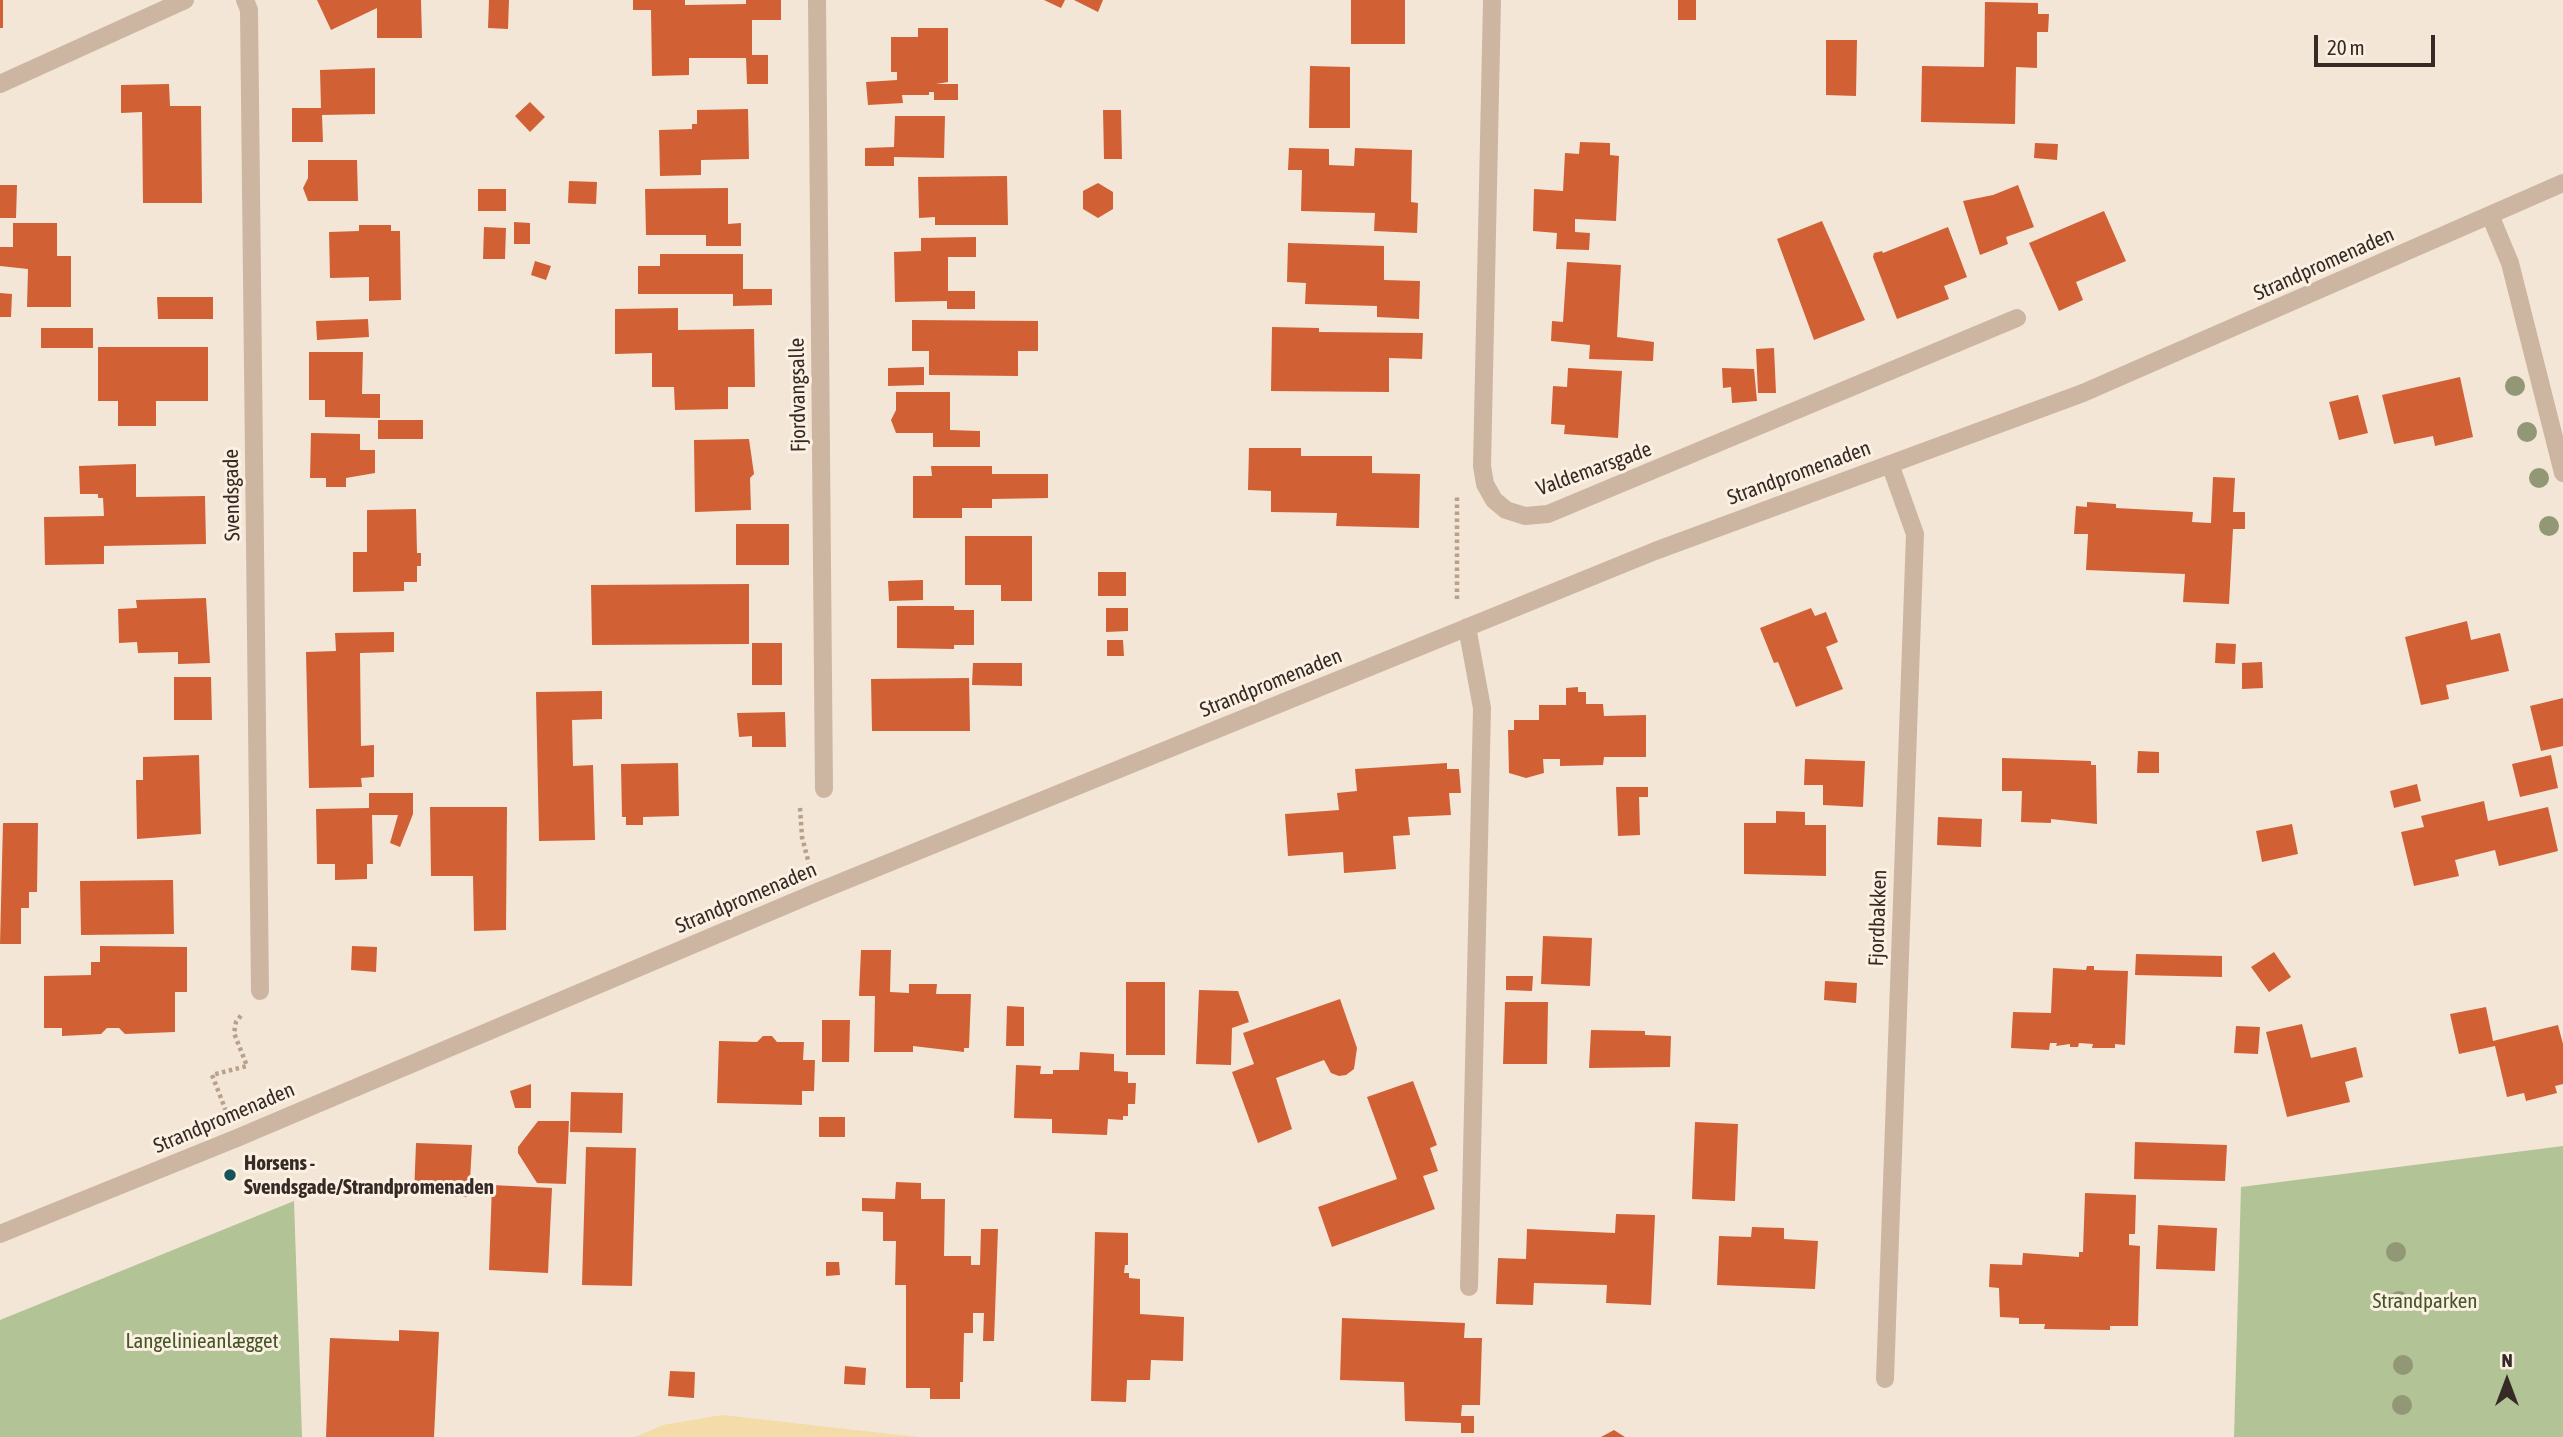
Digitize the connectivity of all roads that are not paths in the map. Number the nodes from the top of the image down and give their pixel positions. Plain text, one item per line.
1 (185, 0) edge
2 (245, 0) edge
3 (817, 0) edge
4 (1492, 0) edge
5 (0, 84) edge
6 (2563, 183) edge
7 (2490, 215) junction
8 (2017, 318) dead end
9 (1890, 464) junction
10 (2563, 473) edge
11 (1467, 627) junction
12 (824, 789) road end
13 (260, 991) road end
14 (0, 1234) edge
15 (1469, 1287) dead end
16 (1885, 1379) dead end

1 - 5 street
2 - 13 street, Svendsgade
3 - 12 street, Fjordvangsalle
4 - 8 street, Valdemarsgade
6 - 7 street, Strandpromenaden
7 - 9 street, Strandpromenaden
7 - 10 street
9 - 11 street, Strandpromenaden
9 - 16 street, Fjordbakken
11 - 14 street, Strandpromenaden
11 - 15 street

